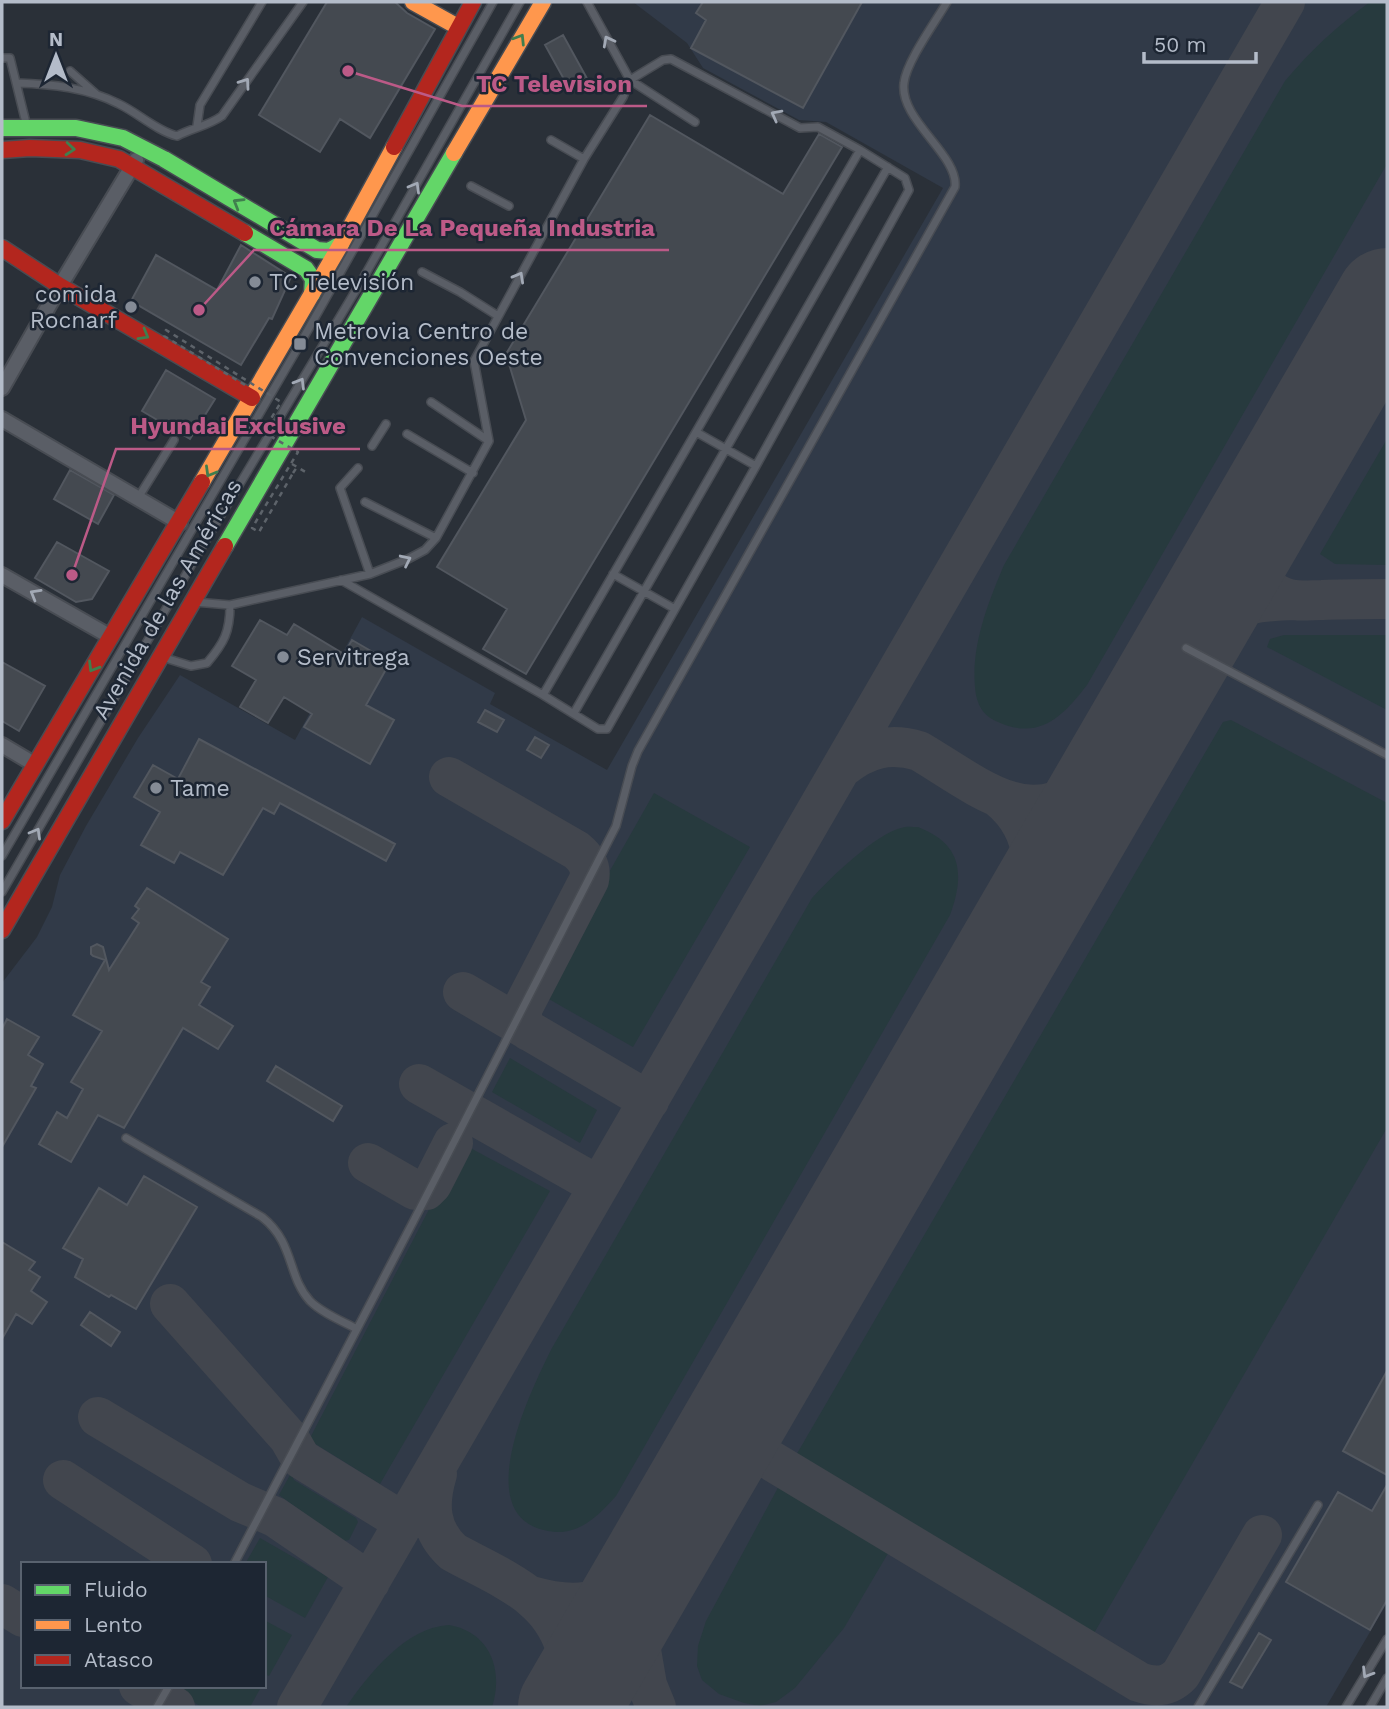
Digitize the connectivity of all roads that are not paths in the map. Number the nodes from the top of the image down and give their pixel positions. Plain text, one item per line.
1 (262, 2) edge
2 (303, 2) edge
3 (413, 2) edge
4 (473, 2) edge
5 (493, 2) edge
6 (520, 2) edge
7 (543, 2) edge
8 (587, 2) edge
9 (947, 2) edge
10 (458, 27) junction
11 (465, 53) junction
12 (2, 58) edge
13 (70, 71) dead end
14 (630, 80) junction
15 (17, 83) junction
16 (97, 94) junction
17 (695, 122) dead end
18 (197, 126) junction
19 (27, 127) junction
20 (2, 128) edge
21 (551, 140) dead end
22 (144, 148) junction
23 (2, 150) edge
24 (860, 150) junction
25 (584, 159) junction
26 (133, 166) junction
27 (888, 167) junction
28 (471, 186) dead end
29 (509, 206) dead end
30 (341, 244) junction
31 (2, 248) edge
32 (422, 272) dead end
33 (60, 286) junction
34 (312, 294) junction
35 (498, 316) junction
36 (2, 388) edge
37 (249, 392) junction
38 (430, 402) dead end
39 (2, 419) edge
40 (386, 424) dead end
41 (696, 432) junction
42 (407, 434) dead end
43 (174, 440) dead end
44 (489, 441) junction
45 (372, 446) dead end
46 (726, 449) junction
47 (756, 466) junction
48 (358, 467) dead end
49 (473, 473) junction
50 (138, 499) junction
51 (365, 502) dead end
52 (180, 523) junction
53 (436, 538) junction
54 (370, 574) junction
55 (613, 574) junction
56 (2, 575) edge
57 (341, 580) junction
58 (644, 592) junction
59 (191, 601) junction
60 (230, 606) junction
61 (675, 609) junction
62 (111, 637) junction
63 (1186, 648) dead end
64 (160, 656) junction
65 (543, 695) junction
66 (574, 713) junction
67 (2, 745) edge
68 (1387, 755) edge
69 (34, 764) junction
70 (2, 821) edge
71 (2, 856) edge
72 (2, 892) edge
73 (2, 930) edge
74 (125, 1138) dead end
75 (356, 1329) junction
76 (1318, 1505) dead end
77 (235, 1562) edge
78 (1387, 1639) edge
79 (1387, 1678) edge
80 (168, 1688) edge
81 (157, 1707) edge
82 (1198, 1707) edge
83 (1346, 1707) edge
84 (1370, 1707) edge

1 - 18 lane
18 -> 2 lane
3 - 10 main road
4 - 10 main road, Avenida de las Américas
5 - 11 lane, Avenida de las Américas
72 -> 6 lane, Avenida de las Américas
59 -> 7 main road, Avenida de las Américas
14 -> 8 lane
9 - 75 lane
10 - 11 lane
10 - 30 main road, Avenida de las Américas
11 - 71 lane, Avenida de las Américas
12 - 15 lane
13 - 16 lane
14 - 17 lane
24 -> 14 lane
14 - 25 lane
15 - 16 lane
15 - 19 lane
16 - 18 lane
19 - 20 main road
19 - 22 main road
21 - 25 lane
22 - 26 street
30 -> 22 main road
23 -> 26 main road
24 - 27 lane
24 - 41 lane
35 -> 25 lane
26 - 33 street
26 - 34 main road
27 - 46 lane
27 - 47 lane
28 - 29 lane
30 - 34 main road, Avenida de las Américas
31 - 33 main road
32 - 35 lane
33 - 36 street
33 -> 37 main road
34 - 37 main road, Avenida de las Américas
35 - 44 lane
37 -> 52 main road, Avenida de las Américas
38 - 44 lane
39 - 50 street
40 - 45 lane
41 - 46 lane
41 - 55 lane
42 - 49 lane
43 - 50 lane
44 - 49 lane
46 - 47 lane
46 - 58 lane
47 - 61 lane
48 - 54 lane
49 - 53 lane
50 - 52 street
51 - 53 lane
52 - 62 main road, Avenida de las Américas
54 -> 53 lane
54 - 57 lane
55 - 58 lane
55 - 65 lane
62 -> 56 street
57 - 60 lane
57 - 65 lane
58 - 61 lane
58 - 66 lane
59 - 60 lane
59 - 64 main road, Avenida de las Américas
60 - 64 lane
61 - 66 lane
62 -> 69 main road, Avenida de las Américas
63 - 68 lane
64 - 73 main road, Avenida de las Américas
65 - 66 lane
67 - 69 street
69 - 70 main road, Avenida de las Américas
74 - 75 lane
75 - 77 lane
76 - 82 lane
78 -> 83 lane
79 - 84 lane
80 - 81 lane

